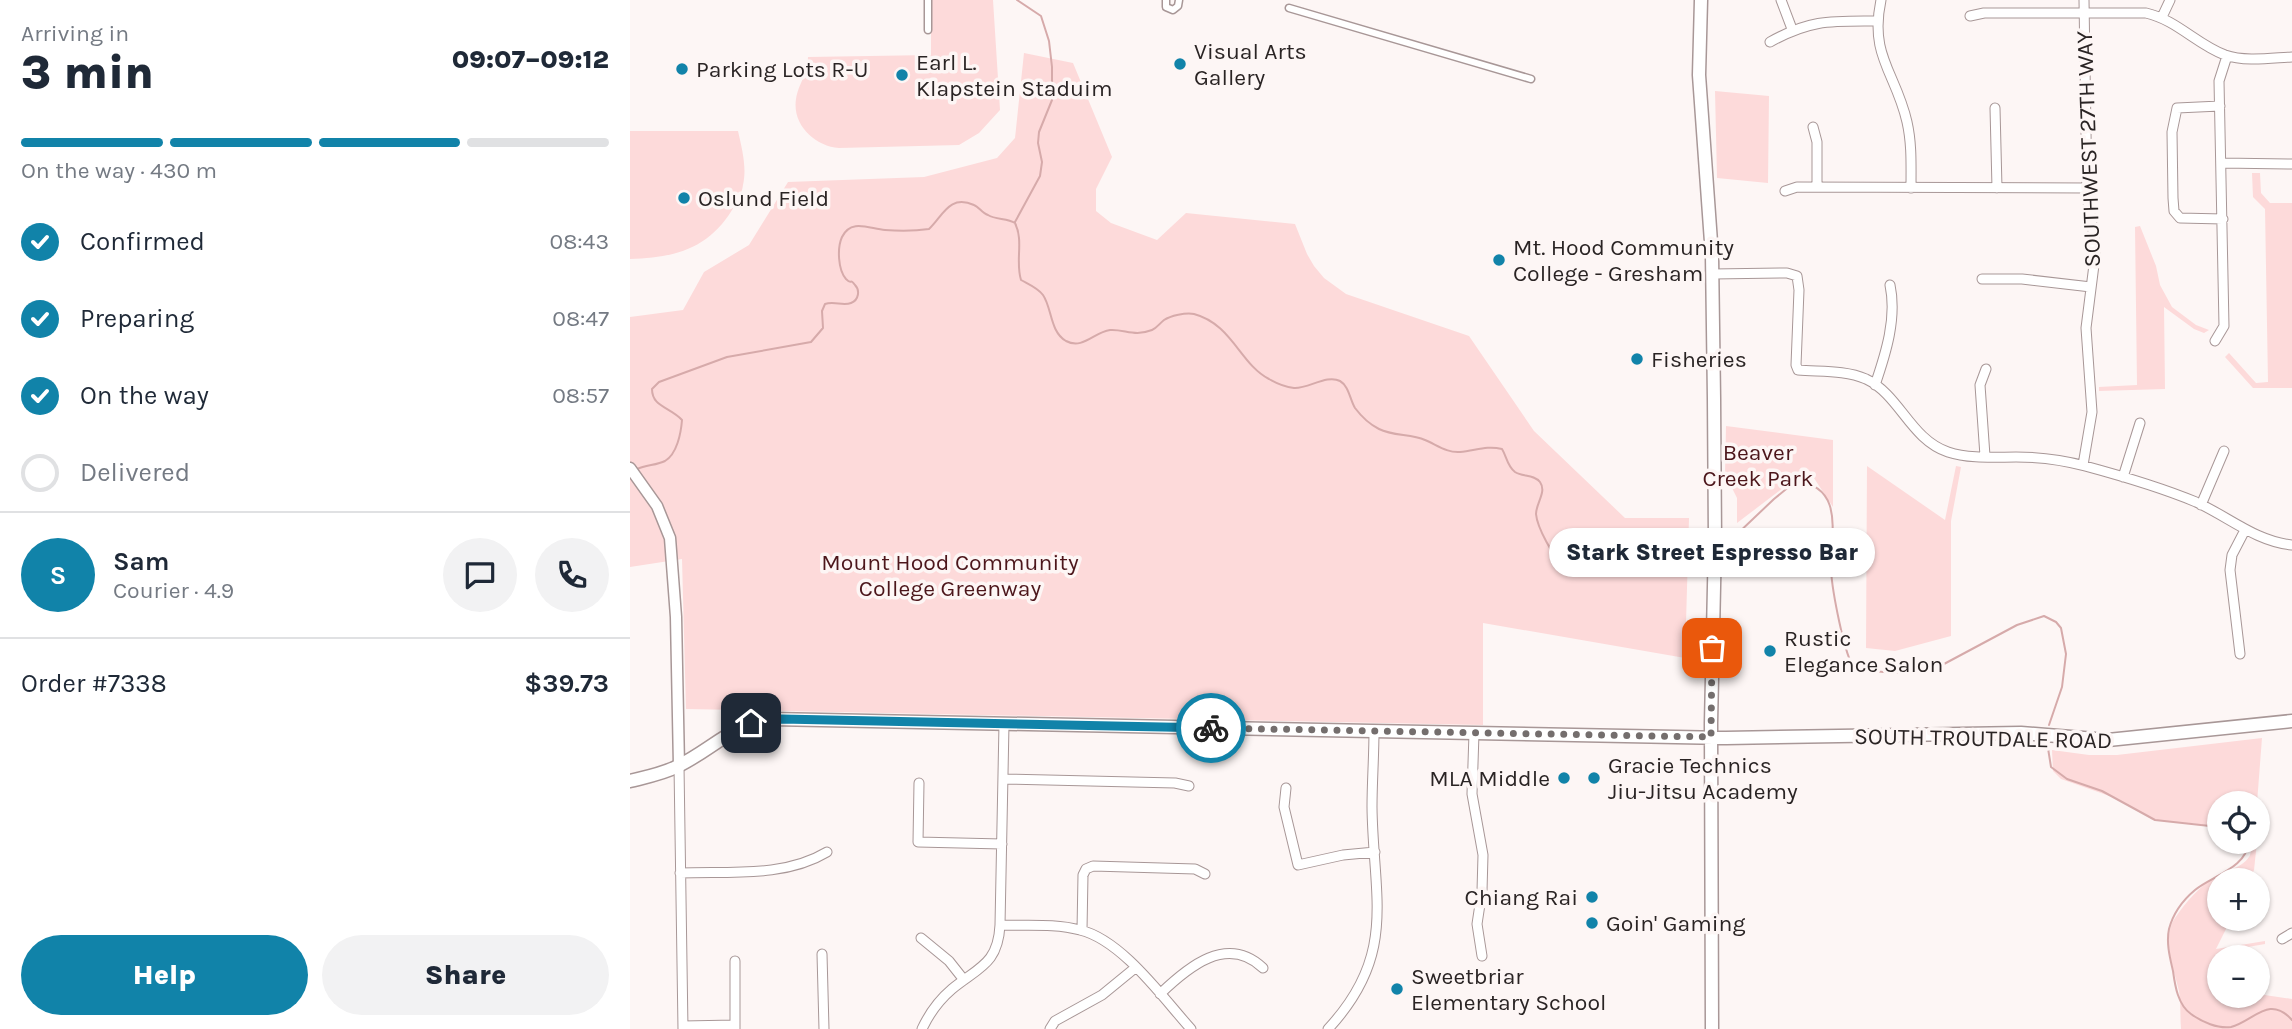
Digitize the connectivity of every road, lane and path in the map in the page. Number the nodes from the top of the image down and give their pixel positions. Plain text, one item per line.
1 (928, 0) edge
2 (1164, 0) edge
3 (1179, 0) edge
4 (1701, 0) edge
5 (1781, 0) edge
6 (1881, 0) edge
7 (2084, 0) edge
8 (2169, 0) edge
9 (1289, 8) dead end
10 (2084, 13) junction
11 (1970, 16) dead end
12 (2162, 16) junction
13 (1877, 21) junction
14 (1792, 29) junction
15 (928, 30) dead end
16 (1770, 42) dead end
17 (2227, 56) junction
18 (2292, 57) edge
19 (1531, 79) dead end
20 (2220, 106) junction
21 (1995, 108) dead end
22 (1813, 127) dead end
23 (2222, 163) junction
24 (2292, 164) edge
25 (1817, 187) junction
26 (1911, 188) junction
27 (1997, 188) junction
28 (2087, 188) junction
29 (1785, 191) dead end
30 (2223, 219) junction
31 (1713, 274) junction
32 (1982, 279) dead end
33 (1890, 285) dead end
34 (2091, 287) junction
35 (2215, 341) dead end
36 (1986, 369) dead end
37 (1875, 385) junction
38 (2140, 423) dead end
39 (2224, 451) dead end
40 (1985, 456) junction
41 (2083, 465) junction
42 (630, 467) edge
43 (2123, 477) junction
44 (2201, 505) junction
45 (2245, 530) junction
46 (2292, 545) edge
47 (2240, 654) dead end
48 (2292, 721) edge
49 (1004, 724) junction
50 (1374, 732) junction
51 (1474, 733) junction
52 (1711, 737) junction
53 (679, 766) junction
54 (1003, 779) junction
55 (630, 781) edge
56 (919, 783) dead end
57 (1189, 786) dead end
58 (1286, 788) dead end
59 (1002, 844) junction
60 (827, 852) dead end
61 (1375, 852) junction
62 (680, 873) junction
63 (1205, 874) dead end
64 (1000, 925) junction
65 (1082, 930) junction
66 (2292, 933) edge
67 (921, 938) dead end
68 (2282, 939) dead end
69 (822, 954) dead end
70 (1482, 956) dead end
71 (735, 961) dead end
72 (1135, 968) junction
73 (1263, 968) dead end
74 (964, 980) junction
75 (1160, 994) junction
76 (735, 1027) edge
77 (683, 1028) edge
78 (824, 1029) edge
79 (922, 1029) edge
80 (1050, 1029) edge
81 (1191, 1029) edge
82 (1328, 1029) edge
83 (1712, 1029) edge

1 - 15 street
2 - 3 street
4 - 31 main road
5 - 14 street
6 - 13 street
7 - 10 street, SOUTHWEST 27TH WAY
8 - 12 street
9 - 19 street
10 - 11 street
10 - 12 street
10 - 28 street, SOUTHWEST 27TH WAY
12 - 17 street
13 - 14 street
13 - 26 street
14 - 16 street
17 - 18 street
17 - 20 street
20 - 23 street
20 - 30 street
21 - 27 street
22 - 25 street
23 - 24 street
23 - 30 street
25 - 26 street
25 - 29 street
26 - 27 street
27 - 28 street
28 - 34 street, SOUTHWEST 27TH WAY
30 - 35 street
31 - 37 street
31 - 52 main road
32 - 34 street
33 - 37 street
34 - 41 street, SOUTHWEST 27TH WAY
36 - 40 street
37 - 40 street
38 - 43 street
39 - 44 street
40 - 41 street
41 - 43 street
42 - 53 street
43 - 44 street
44 - 45 street
45 - 46 street
45 - 47 street
48 - 52 main road, SOUTH TROUTDALE ROAD
49 - 50 main road, SOUTH TROUTDALE ROAD
49 - 53 main road, SOUTH TROUTDALE ROAD
49 - 54 street
50 - 51 main road, SOUTH TROUTDALE ROAD
50 - 61 street
51 - 52 main road, SOUTH TROUTDALE ROAD
51 - 70 street
52 - 83 main road
53 - 55 main road, SOUTH TROUTDALE ROAD
53 - 62 street
54 - 57 street
54 - 59 street
56 - 59 street
58 - 61 street
59 - 64 street
60 - 62 street
61 - 82 street
62 - 77 street
63 - 65 street
64 - 65 street
64 - 74 street
65 - 72 street
66 - 68 street
67 - 74 street
69 - 78 street
71 - 76 street
72 - 75 street
72 - 80 street
73 - 75 street
74 - 79 street
75 - 81 street
76 - 77 street

